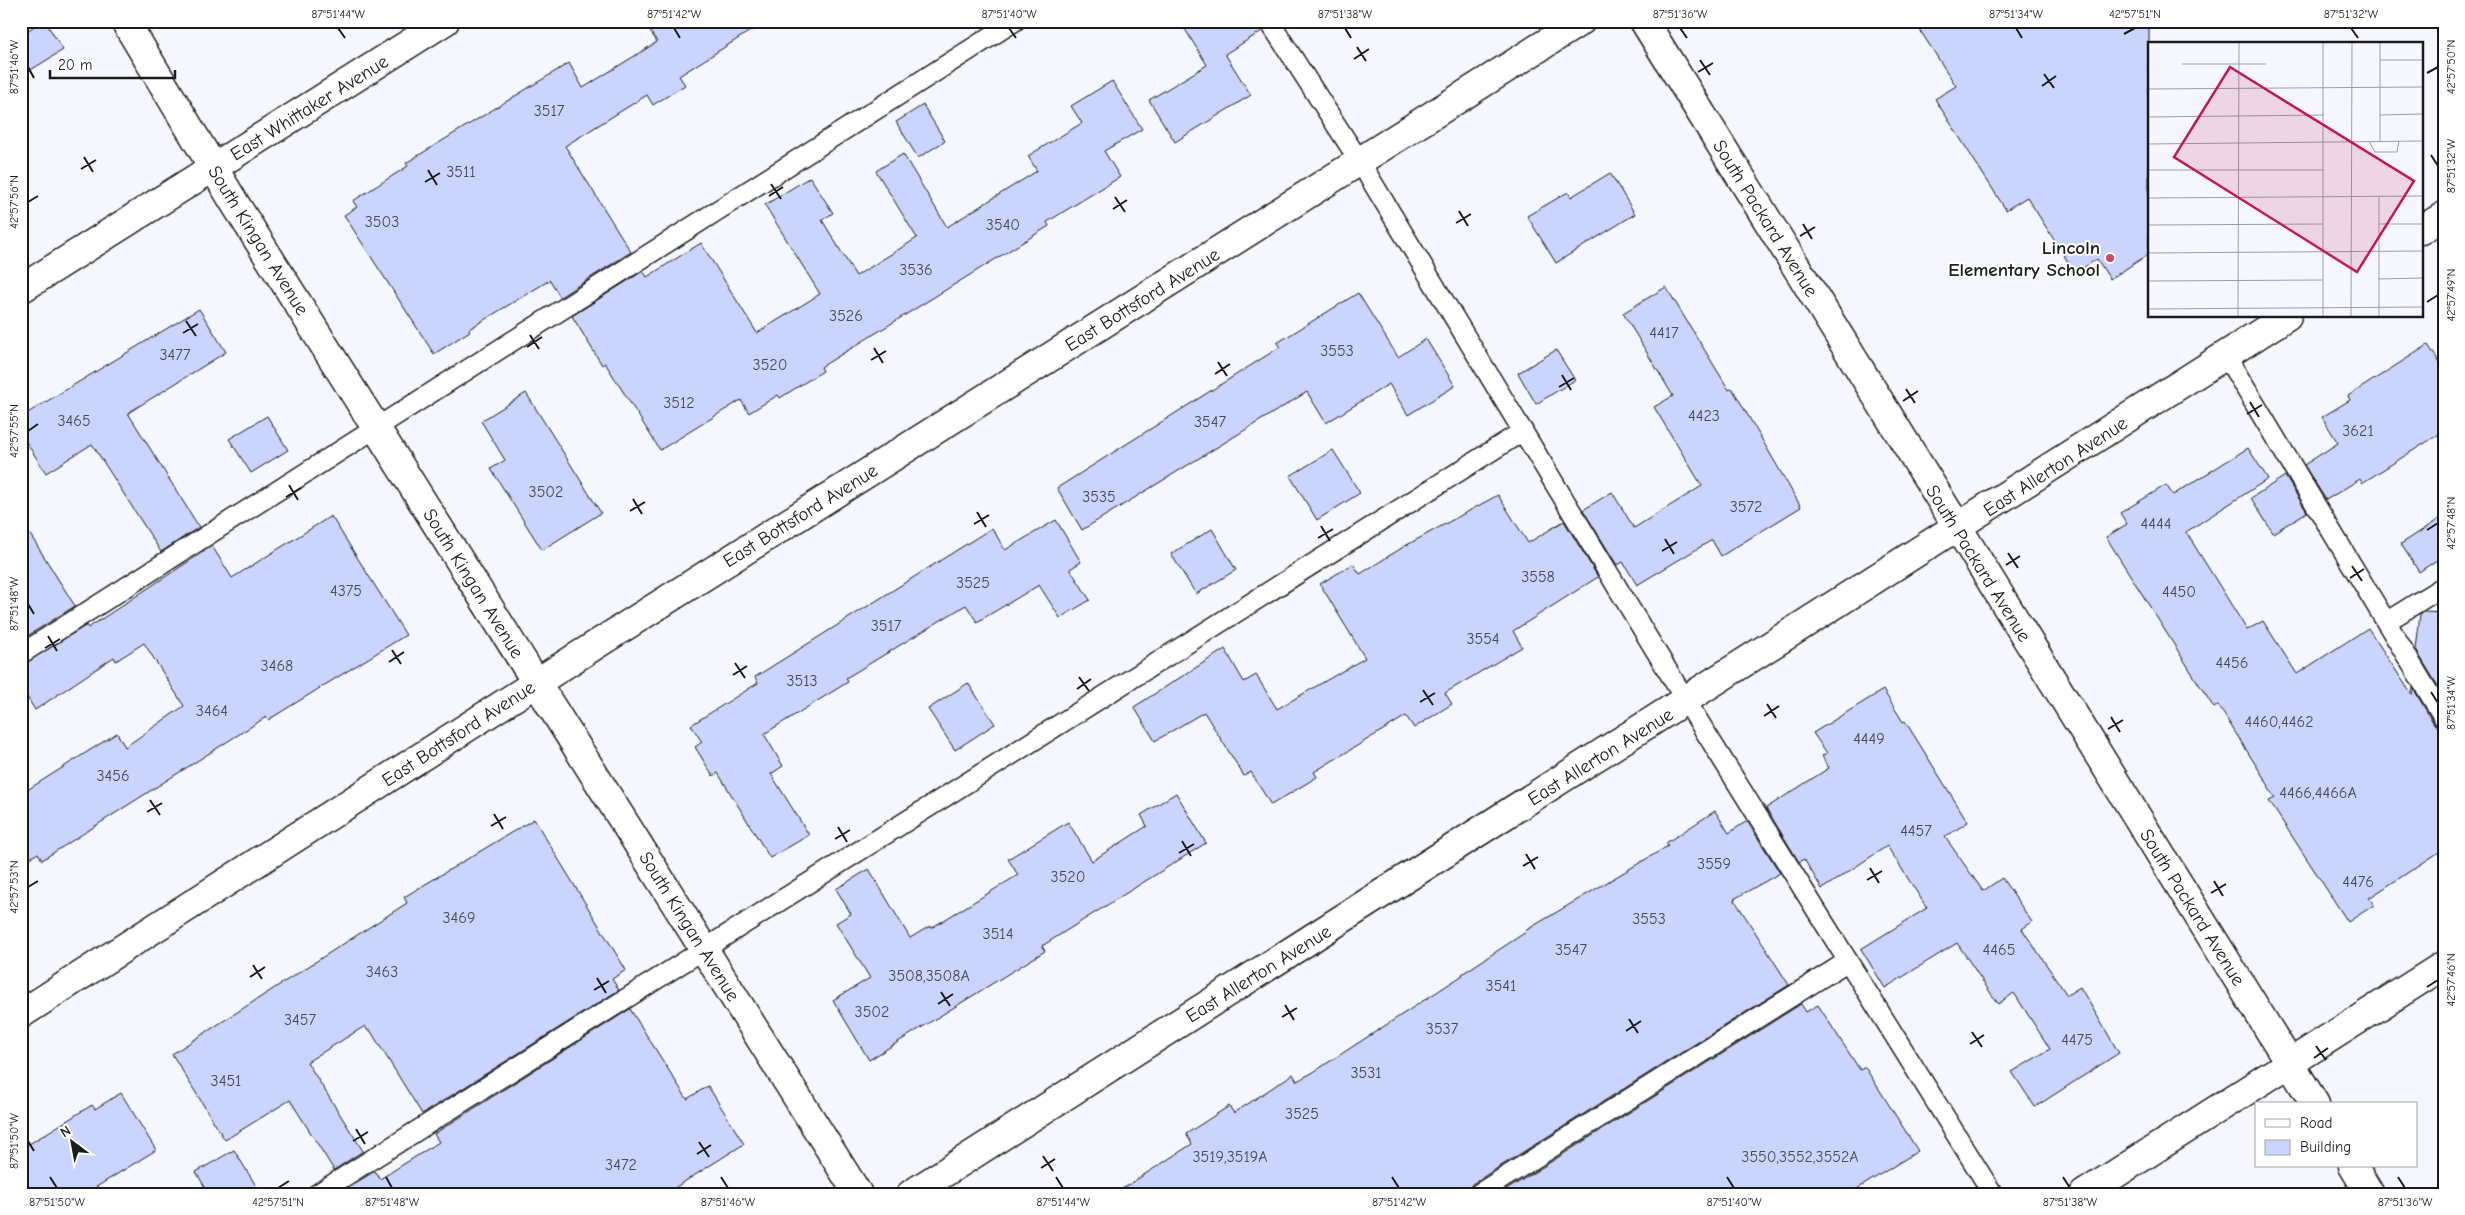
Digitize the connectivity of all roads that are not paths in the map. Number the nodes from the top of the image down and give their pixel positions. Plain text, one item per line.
1 (125, 21) edge
2 (444, 21) edge
3 (1015, 21) edge
4 (1269, 21) edge
5 (1581, 21) edge
6 (1644, 21) edge
7 (1360, 162) junction
8 (213, 168) junction
9 (2444, 216) edge
10 (2422, 229) edge
11 (21, 289) edge
12 (2284, 318) edge
13 (2226, 356) junction
14 (377, 428) junction
15 (1523, 432) junction
16 (1958, 528) junction
17 (2444, 586) edge
18 (2386, 622) junction
19 (21, 654) edge
20 (536, 683) junction
21 (1686, 702) junction
22 (2444, 718) edge
23 (705, 949) junction
24 (1848, 961) junction
25 (2444, 965) edge
26 (21, 1014) edge
27 (2290, 1063) junction
28 (2314, 1102) edge
29 (2354, 1168) edge
30 (317, 1194) edge
31 (858, 1194) edge
32 (911, 1194) edge
33 (1478, 1194) edge
34 (1994, 1194) edge
35 (2084, 1194) edge
36 (2370, 1194) edge

1 - 8 street, South Kingan Avenue
2 - 8 street, East Whittaker Avenue
3 - 14 lane
4 - 7 lane
5 - 7 street, East Bottsford Avenue
6 - 16 street, South Packard Avenue
7 - 15 lane
7 - 20 street, East Bottsford Avenue
8 - 11 street, East Whittaker Avenue
8 - 14 street, South Kingan Avenue
9 - 10 street
12 - 13 street, East Allerton Avenue
13 - 16 street, East Allerton Avenue
13 - 18 lane
14 - 19 lane
14 - 20 street, South Kingan Avenue
15 - 21 lane
15 - 23 lane
16 - 21 street, East Allerton Avenue
16 - 27 street, South Packard Avenue
17 - 18 lane
18 - 22 lane
20 - 23 street, South Kingan Avenue
20 - 26 street, East Bottsford Avenue
21 - 24 lane
21 - 32 street, East Allerton Avenue
23 - 30 lane
23 - 31 street, South Kingan Avenue
24 - 33 lane
24 - 34 lane
25 - 27 street
27 - 28 street, South Packard Avenue
27 - 35 street
29 - 36 street

